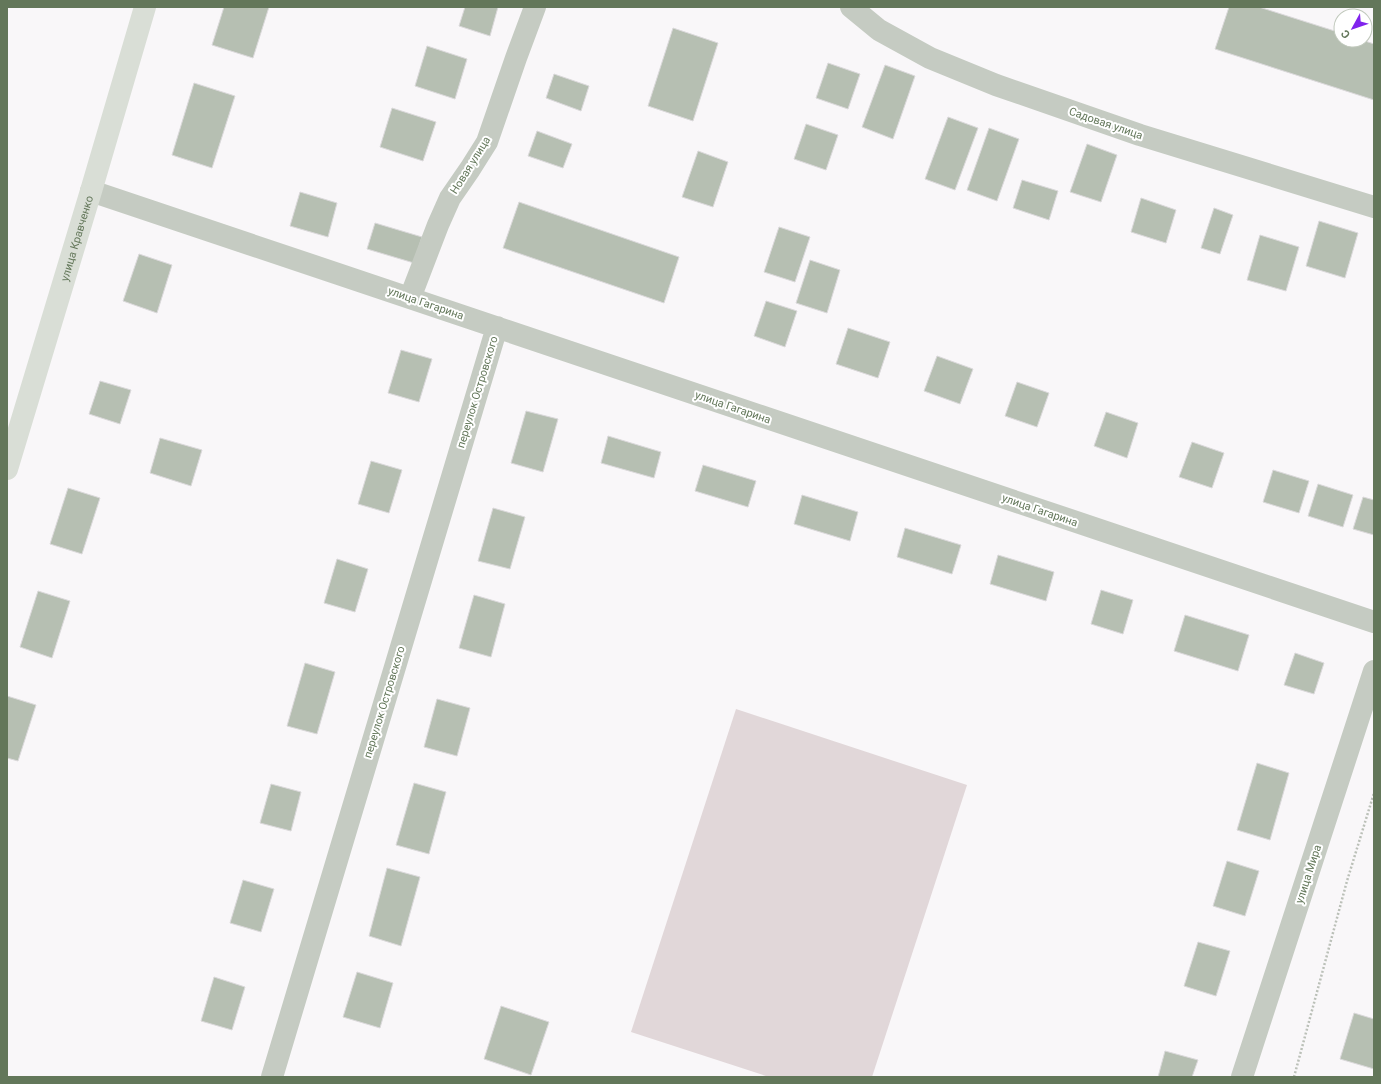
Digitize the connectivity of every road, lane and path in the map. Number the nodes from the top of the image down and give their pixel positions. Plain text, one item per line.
1 (145, 7) edge
2 (535, 7) edge
3 (851, 7) edge
4 (91, 191) junction
5 (1374, 207) edge
6 (410, 298) junction
7 (497, 327) junction
8 (7, 469) edge
9 (1374, 622) edge
10 (1374, 671) edge
11 (1374, 793) edge
12 (272, 1077) edge
13 (1242, 1077) edge
14 (1294, 1077) edge

1 - 4 street, улица Кравченко
2 - 6 street, Новая улица
3 - 5 street, Садовая улица
4 - 6 street, улица Гагарина
4 - 8 street, улица Кравченко
6 - 7 street, улица Гагарина
7 - 9 street, улица Гагарина
7 - 12 street, переулок Островского
10 - 13 street, улица Мира
11 - 14 path

